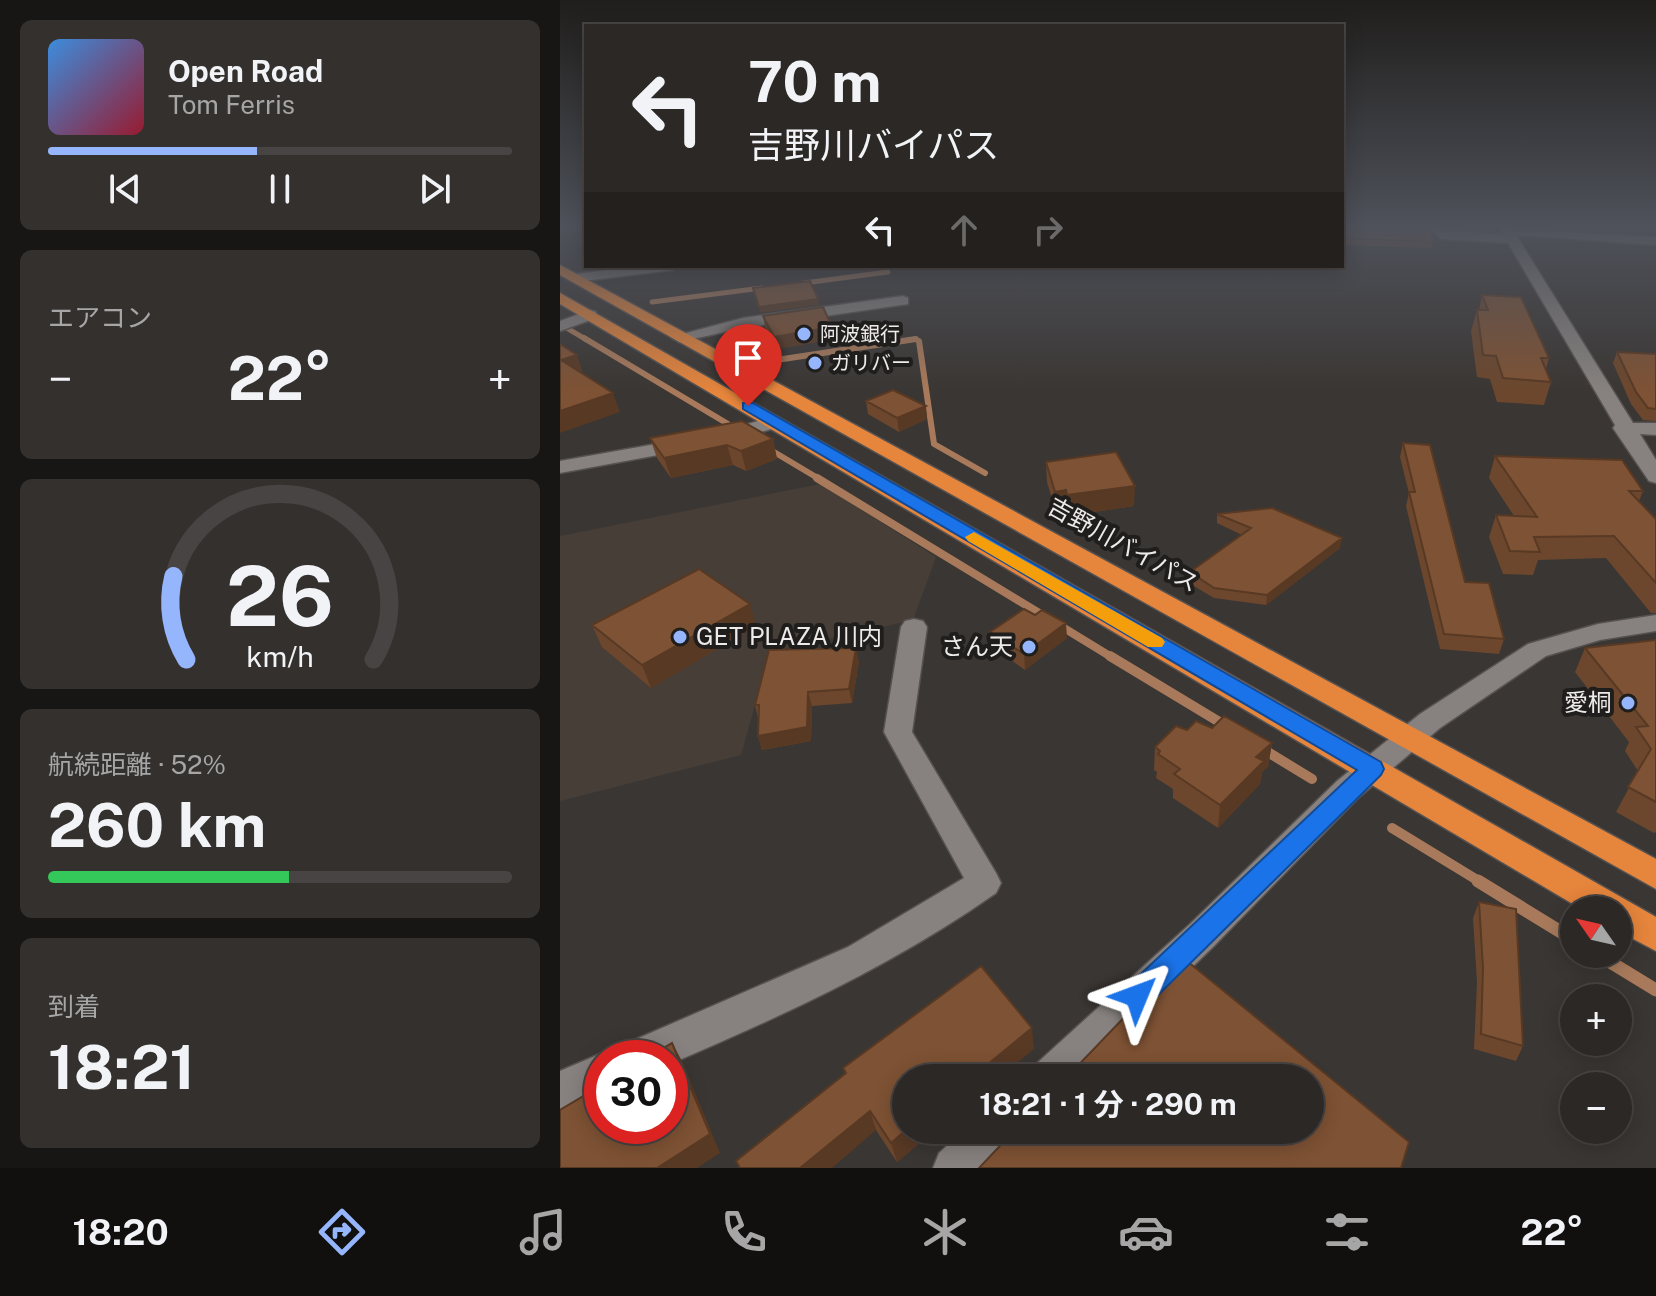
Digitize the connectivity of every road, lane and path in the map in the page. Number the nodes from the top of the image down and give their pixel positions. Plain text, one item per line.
1 (586, 284) edge
2 (1538, 284) edge
3 (560, 298) edge
4 (903, 301) dead end
5 (573, 321) edge
6 (679, 337) junction
7 (775, 422) junction
8 (1623, 428) junction
9 (1656, 429) edge
10 (560, 467) edge
11 (1656, 477) edge
12 (1656, 623) edge
13 (914, 627) dead end
14 (1409, 738) junction
15 (1373, 769) junction
16 (1656, 875) edge
17 (1589, 896) edge
18 (1632, 921) edge
19 (1656, 935) edge
20 (682, 1040) edge
21 (1065, 1064) edge
22 (584, 1081) edge
23 (560, 1091) edge
24 (980, 1144) edge
25 (954, 1168) edge

1 - 6 highway, 吉野川バイパス
2 - 8 street
3 - 5 highway
4 - 6 street
5 - 7 highway
6 - 14 highway, 吉野川バイパス
7 - 10 street
7 - 15 highway
8 - 9 street
8 - 11 street
12 - 14 street
13 - 20 street
14 - 15 street
14 - 16 highway, 吉野川バイパス
15 - 17 highway
15 - 21 street
18 - 19 highway
22 - 23 street
24 - 25 street

